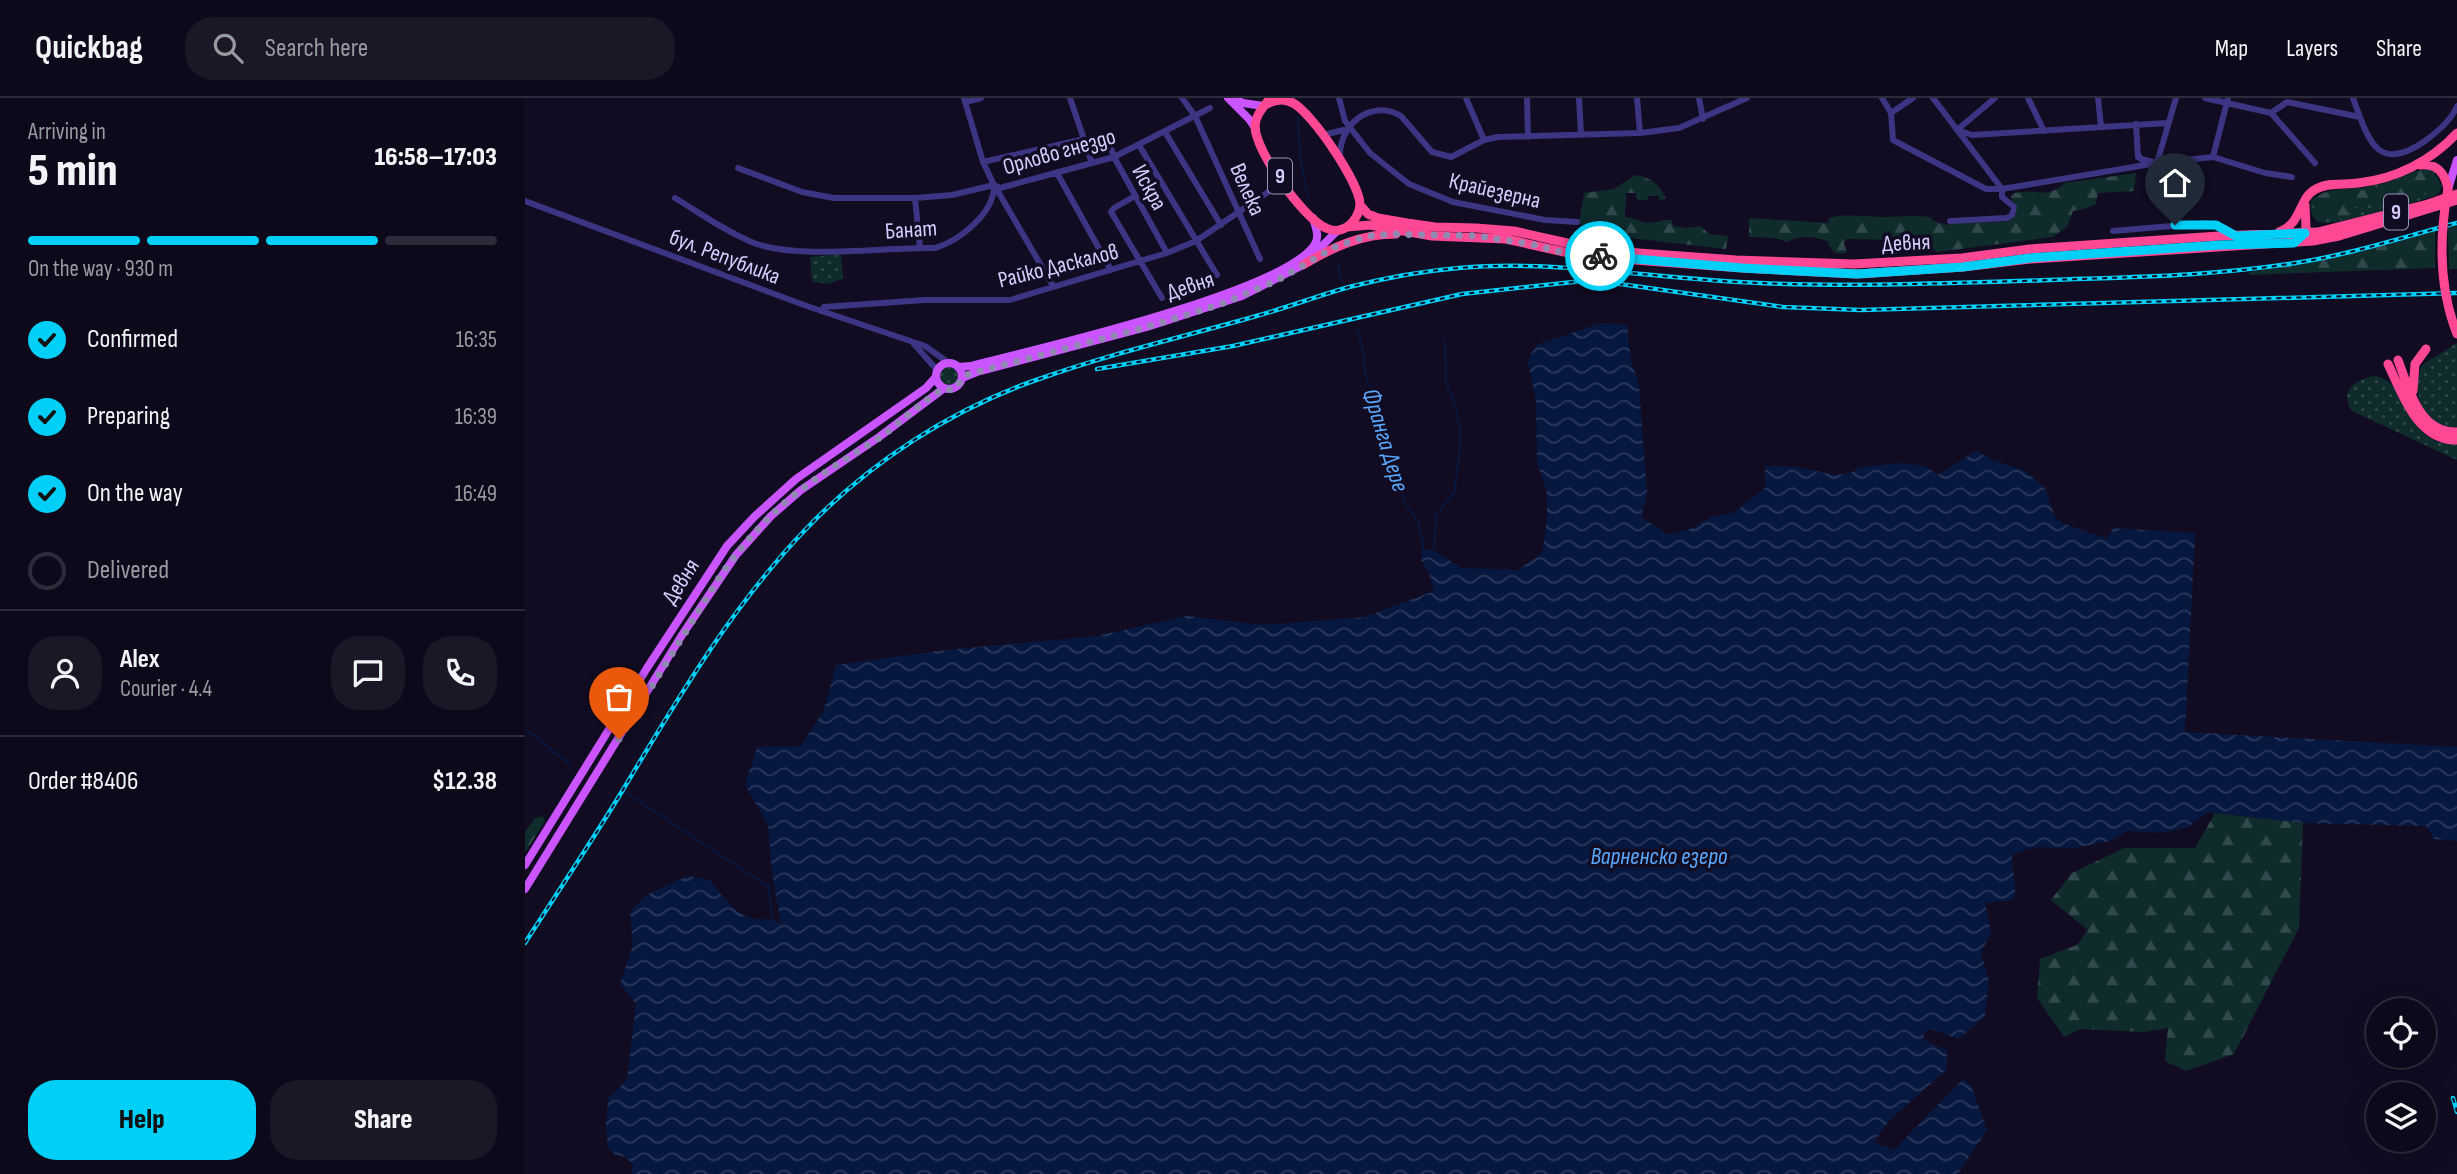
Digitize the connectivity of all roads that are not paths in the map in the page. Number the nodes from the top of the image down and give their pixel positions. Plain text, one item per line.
1 (981, 98) edge
2 (1070, 98) edge
3 (1182, 98) edge
4 (1228, 98) edge
5 (1234, 98) edge
6 (1339, 98) edge
7 (1466, 98) edge
8 (1527, 98) edge
9 (1579, 98) edge
10 (1637, 98) edge
11 (1699, 98) edge
12 (1747, 98) edge
13 (1882, 98) edge
14 (1913, 98) edge
15 (1933, 98) edge
16 (1995, 98) edge
17 (2028, 98) edge
18 (2098, 98) edge
19 (2176, 98) edge
20 (2205, 98) edge
21 (2353, 98) edge
22 (965, 100) edge
23 (2228, 100) edge
24 (2287, 100) edge
25 (1295, 102) edge
26 (1267, 103) edge
27 (2457, 106) edge
28 (1210, 108) dead end
29 (1891, 113) junction
30 (2271, 113) junction
31 (1195, 116) junction
32 (2360, 117) junction
33 (1703, 119) junction
34 (2168, 123) junction
35 (2136, 124) junction
36 (2101, 126) junction
37 (1347, 127) junction
38 (1256, 129) junction
39 (1957, 130) junction
40 (2044, 131) junction
41 (1165, 132) junction
42 (1640, 132) junction
43 (2457, 134) edge
44 (1323, 135) junction
45 (1581, 135) junction
46 (1107, 136) dead end
47 (1528, 137) junction
48 (1084, 139) junction
49 (1484, 141) junction
50 (1139, 145) junction
51 (2138, 155) junction
52 (1114, 156) junction
53 (2213, 157) junction
54 (2457, 160) edge
55 (1340, 161) junction
56 (983, 162) junction
57 (1092, 163) junction
58 (2157, 163) junction
59 (2315, 163) dead end
60 (2139, 166) junction
61 (2415, 166) junction
62 (738, 168) dead end
63 (1057, 173) junction
64 (2292, 177) dead end
65 (1283, 182) junction
66 (995, 186) junction
67 (2002, 189) junction
68 (2453, 191) edge
69 (1135, 196) junction
70 (675, 198) dead end
71 (915, 198) junction
72 (525, 201) edge
73 (2457, 201) edge
74 (1360, 205) junction
75 (2303, 210) junction
76 (1240, 212) junction
77 (1313, 218) junction
78 (1950, 221) dead end
79 (1577, 222) dead end
80 (1221, 225) junction
81 (1342, 229) junction
82 (2335, 229) junction
83 (2113, 231) dead end
84 (1420, 234) junction
85 (2272, 234) junction
86 (2303, 234) junction
87 (2236, 236) junction
88 (1196, 241) junction
89 (2313, 241) junction
90 (2294, 243) junction
91 (920, 248) junction
92 (1167, 253) junction
93 (1260, 259) dead end
94 (1141, 261) junction
95 (1303, 265) junction
96 (1111, 270) junction
97 (1217, 275) dead end
98 (1053, 286) junction
99 (1163, 298) dead end
100 (821, 311) junction
101 (2457, 334) edge
102 (912, 342) junction
103 (2426, 349) dead end
104 (2398, 360) dead end
105 (949, 363) junction
106 (2388, 364) dead end
107 (958, 367) junction
108 (936, 374) junction
109 (962, 378) junction
110 (943, 389) junction
111 (2414, 399) junction
112 (2457, 432) edge
113 (2457, 440) edge
114 (525, 865) edge
115 (525, 889) edge

1 - 22 street
2 - 48 street
3 - 31 street, Велека
4 - 38 main road, 9
5 - 26 main road
6 - 37 street
7 - 49 street
8 - 47 street
9 - 45 street
10 - 42 street
11 - 33 street
12 - 33 street
13 - 29 street
14 - 29 street
15 - 39 street
16 - 39 street
17 - 40 street
18 - 36 street
19 - 34 street
20 - 23 street
21 - 32 street
22 - 56 street
23 - 30 street
23 - 53 street
24 - 30 street
24 - 32 street
25 - 26 highway
25 - 44 highway
26 - 38 highway, 9
27 - 32 street
28 - 31 street, Орлово гнездо
29 - 67 street
30 - 59 street
31 - 41 street, Орлово гнездо
31 - 76 street, Велека
33 - 42 street
34 - 35 street
34 - 58 street
35 - 36 street
35 - 51 street
36 - 40 street
37 - 44 street
37 - 49 street
37 - 55 street
37 - 79 street, Кpaйeзepнa
38 - 65 highway, 9
39 - 40 street
39 - 67 street
41 - 50 street, Орлово гнездо
41 - 80 street
42 - 45 street
43 - 61 highway
44 - 55 highway
45 - 47 street
46 - 52 street, Искра
47 - 49 street
48 - 56 street
48 - 57 street
50 - 52 street, Орлово гнездо
50 - 88 street
51 - 58 street
51 - 60 street
52 - 57 street, Орлово гнездо
52 - 69 street, Искра
53 - 58 street
53 - 64 street
54 - 68 main road
55 - 74 highway
56 - 66 street
57 - 63 street, Орлово гнездо
58 - 60 street
60 - 67 street
61 - 68 highway, 9
61 - 75 highway, 9
62 - 71 street, Банат
63 - 66 street, Орлово гнездо
63 - 96 street
65 - 76 street, Райко Даскалов
65 - 77 highway, 9
66 - 71 street, Банат
66 - 91 street, Банат
66 - 98 street
67 - 78 street
68 - 82 highway, Девня / 9
68 - 101 highway, bridge
69 - 92 street, Искра
69 - 94 street
70 - 91 street, Банат
71 - 91 street
72 - 100 street, бул. Република
73 - 89 highway, Девня
74 - 81 highway
74 - 87 highway, Девня / 9
75 - 82 highway
75 - 85 highway
75 - 86 highway
76 - 80 street, Райко Даскалов
76 - 93 street, Велека
77 - 81 highway, 9
77 - 107 main road, Девня
80 - 88 street, Райко Даскалов
81 - 84 highway, Девня / 9
81 - 95 main road, Девня
82 - 86 highway, Девня / 9
83 - 87 street
84 - 90 highway, Девня / 9
84 - 95 highway
85 - 86 highway, Девня / 9
85 - 87 highway, Девня / 9
86 - 89 highway
86 - 90 highway
88 - 92 street, Райко Даскалов
88 - 97 street
89 - 90 highway, Девня
92 - 94 street, Райко Даскалов
94 - 96 street, Райко Даскалов
94 - 99 street
95 - 109 main road, Девня
96 - 98 street, Райко Даскалов
98 - 100 street, Райко Даскалов
100 - 102 street, бул. Република
102 - 105 street, бул. Република
102 - 108 street, бул. Република
103 - 111 highway
104 - 111 highway
105 - 107 main road
105 - 108 main road
106 - 113 highway
107 - 109 main road
108 - 110 main road
108 - 114 main road, Девня
109 - 110 main road
110 - 115 main road, Девня
111 - 112 highway

